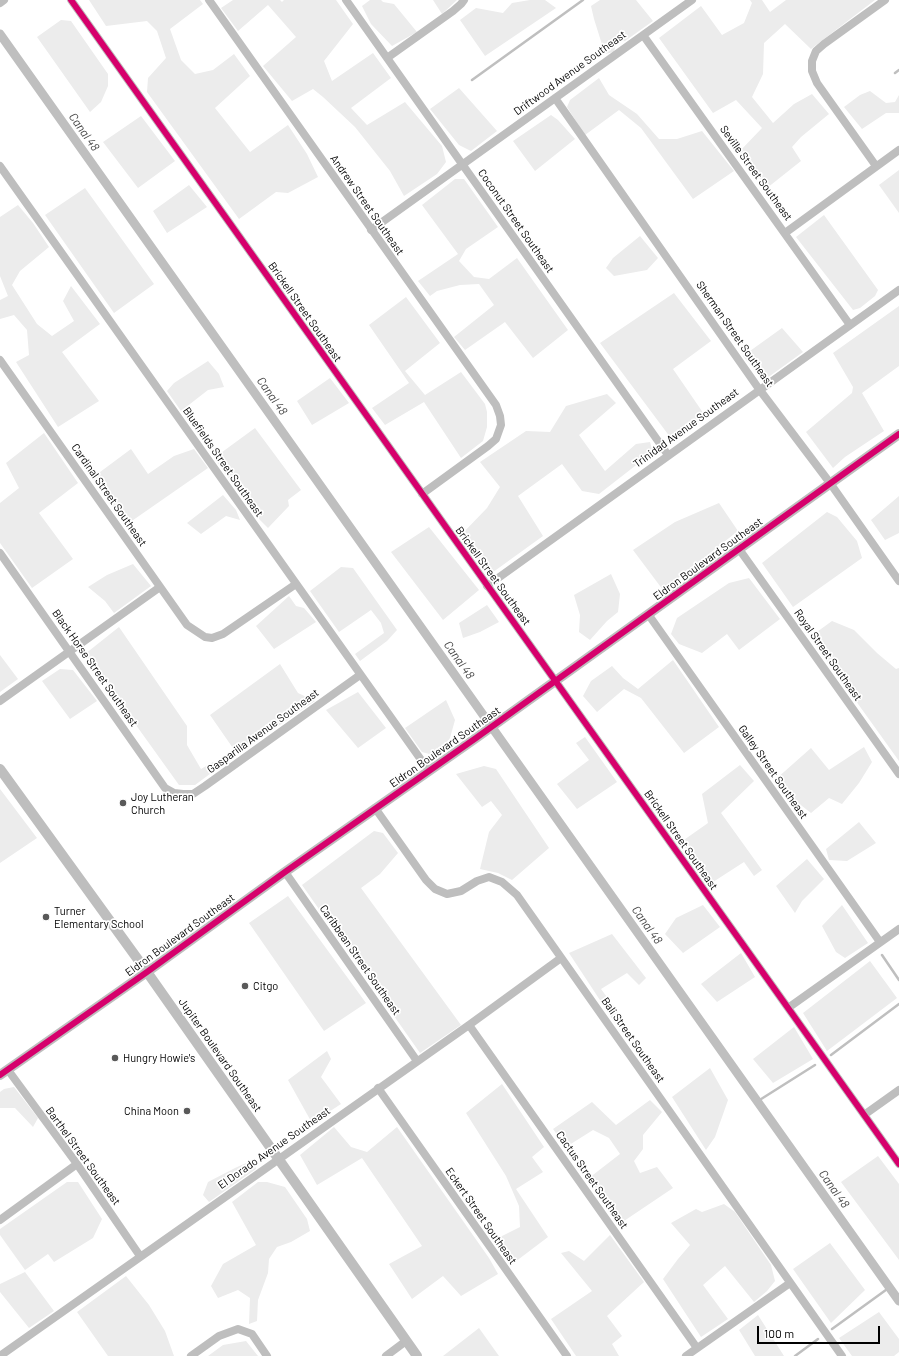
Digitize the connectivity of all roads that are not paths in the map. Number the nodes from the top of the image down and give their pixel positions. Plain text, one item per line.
1 (4, 0) edge
2 (71, 0) edge
3 (209, 0) edge
4 (346, 0) edge
5 (464, 0) edge
6 (692, 0) edge
7 (885, 0) edge
8 (0, 3) edge
9 (643, 35) junction
10 (387, 58) junction
11 (555, 98) junction
12 (899, 150) edge
13 (462, 164) junction
14 (0, 166) edge
15 (876, 166) junction
16 (371, 230) junction
17 (785, 233) junction
18 (899, 290) edge
19 (850, 325) junction
20 (0, 360) edge
21 (760, 389) junction
22 (899, 434) edge
23 (668, 455) junction
24 (830, 483) junction
25 (422, 494) junction
26 (738, 549) junction
27 (0, 553) edge
28 (899, 581) edge
29 (296, 584) junction
30 (487, 586) junction
31 (160, 587) junction
32 (648, 614) junction
33 (70, 652) junction
34 (360, 675) junction
35 (556, 680) junction
36 (0, 701) edge
37 (0, 769) edge
38 (429, 771) junction
39 (899, 774) edge
40 (174, 793) joint
41 (375, 808) junction
42 (286, 872) junction
43 (899, 929) edge
44 (880, 942) junction
45 (561, 958) junction
46 (147, 972) junction
47 (788, 1008) junction
48 (469, 1025) junction
49 (417, 1061) junction
50 (4, 1072) edge
51 (378, 1088) junction
52 (899, 1090) edge
53 (864, 1115) junction
54 (277, 1159) junction
55 (77, 1164) junction
56 (899, 1164) edge
57 (0, 1220) edge
58 (140, 1256) junction
59 (790, 1283) junction
60 (406, 1341) junction
61 (697, 1348) junction
62 (0, 1356) edge
63 (191, 1356) edge
64 (267, 1356) edge
65 (386, 1356) edge
66 (417, 1356) edge
67 (567, 1356) edge
68 (686, 1356) edge
69 (842, 1356) edge

1 - 8 street
2 - 25 street, Brickell Street Southeast
3 - 16 street, Andrew Street Southeast
4 - 10 street, Coconut Street Southeast
5 - 10 street
6 - 9 street, Driftwood Avenue Southeast
7 - 15 street
9 - 11 street, Driftwood Avenue Southeast
9 - 17 street, Seville Street Southeast
10 - 13 street, Coconut Street Southeast
11 - 13 street, Driftwood Avenue Southeast
11 - 21 street, Sherman Street Southeast
12 - 15 street
13 - 16 street, Driftwood Avenue Southeast
13 - 23 street, Coconut Street Southeast
14 - 29 street, Bluefields Street Southeast
15 - 17 street
16 - 25 street, Andrew Street Southeast
17 - 19 street, Seville Street Southeast
18 - 19 street, Trinidad Avenue Southeast
19 - 21 street, Trinidad Avenue Southeast
20 - 31 street, Cardinal Street Southeast
21 - 23 street, Trinidad Avenue Southeast
21 - 24 street, Sherman Street Southeast
22 - 24 street, Eldron Boulevard Southeast
23 - 30 street, Trinidad Avenue Southeast
24 - 26 street, Eldron Boulevard Southeast
24 - 28 street, Sherman Street Southeast
25 - 30 street, Brickell Street Southeast
26 - 32 street, Eldron Boulevard Southeast
26 - 39 street, Royal Street Southeast
27 - 33 street, Black Horse Street Southeast
29 - 31 street, Cardinal Street Southeast
29 - 34 street, Bluefields Street Southeast
30 - 35 street, Brickell Street Southeast
31 - 33 street
32 - 35 street, Eldron Boulevard Southeast
32 - 44 street, Galley Street Southeast
33 - 36 street
33 - 40 street, Black Horse Street Southeast
34 - 38 street, Bluefields Street Southeast
34 - 40 street, Gasparilla Avenue Southeast
35 - 38 street, Eldron Boulevard Southeast
35 - 47 street, Brickell Street Southeast
37 - 46 street, Jupiter Boulevard Southeast
38 - 41 street, Eldron Boulevard Southeast
41 - 42 street, Eldron Boulevard Southeast
41 - 45 street, Bali Street Southeast
42 - 46 street, Eldron Boulevard Southeast
42 - 49 street, Caribbean Street Southeast
43 - 44 street
44 - 47 street
45 - 48 street, El Dorado Avenue Southeast
45 - 59 street, Bali Street Southeast
46 - 50 street, Eldron Boulevard Southeast
46 - 54 street, Jupiter Boulevard Southeast
47 - 53 street, Brickell Street Southeast
48 - 49 street, El Dorado Avenue Southeast
48 - 61 street, Cactus Street Southeast
49 - 51 street, El Dorado Avenue Southeast
50 - 55 street, Barthel Street Southeast
51 - 54 street, El Dorado Avenue Southeast
51 - 67 street, Eckert Street Southeast
52 - 53 street
53 - 56 street, Brickell Street Southeast
54 - 58 street, El Dorado Avenue Southeast
54 - 60 street, Jupiter Boulevard Southeast
55 - 57 street
55 - 58 street, Barthel Street Southeast
58 - 62 street, El Dorado Avenue Southeast
59 - 61 street
59 - 69 street, Bali Street Southeast
60 - 65 street
60 - 66 street, Jupiter Boulevard Southeast
61 - 68 street
63 - 64 street

